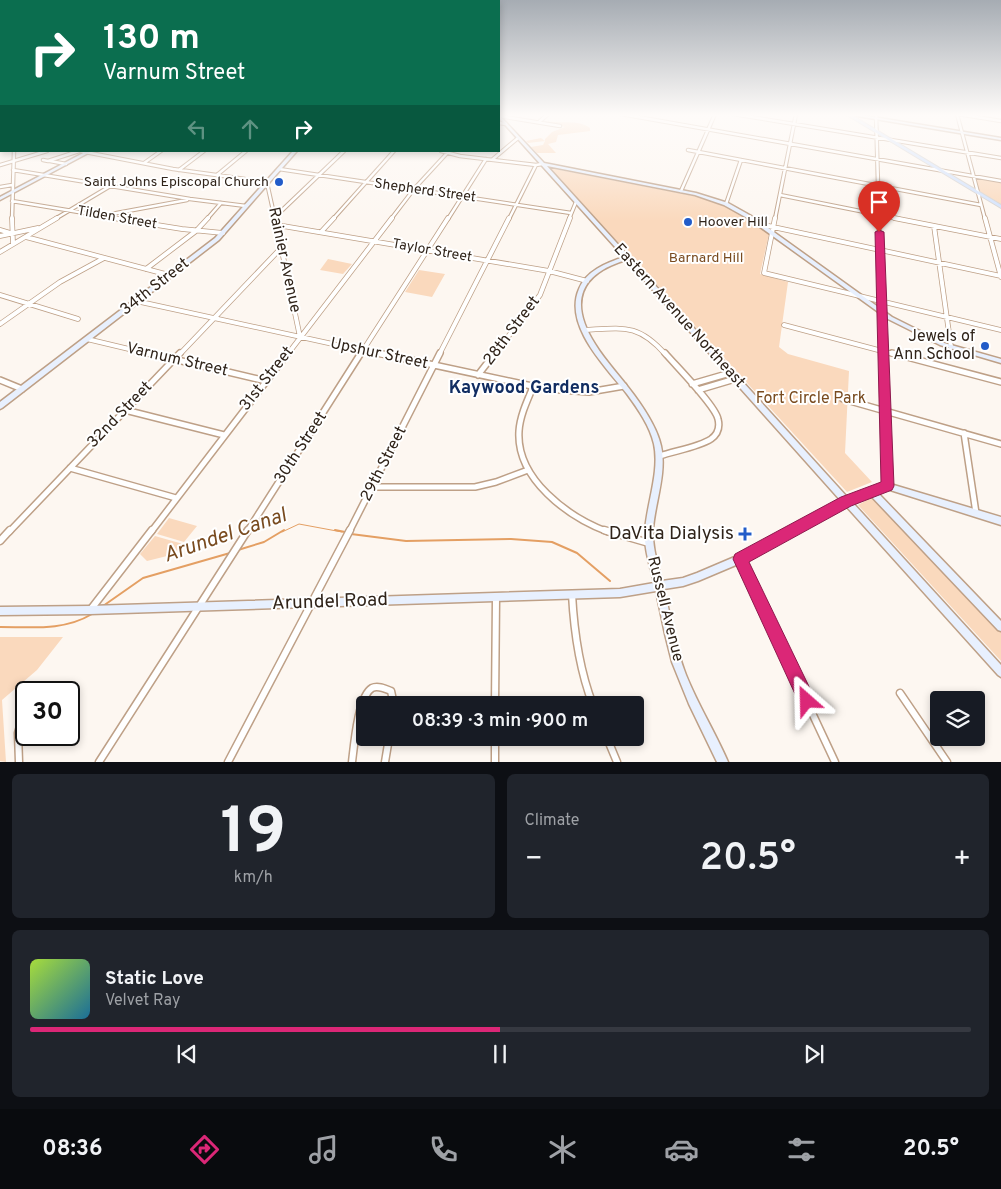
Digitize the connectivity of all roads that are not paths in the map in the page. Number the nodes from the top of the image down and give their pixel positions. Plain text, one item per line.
1 (504, 150) edge
2 (527, 150) edge
3 (688, 150) dead end
4 (789, 150) edge
5 (822, 150) edge
6 (877, 150) edge
7 (906, 150) edge
8 (947, 150) edge
9 (967, 150) edge
10 (14, 152) edge
11 (45, 152) edge
12 (76, 152) edge
13 (88, 152) edge
14 (160, 152) edge
15 (203, 152) edge
16 (245, 152) edge
17 (294, 152) edge
18 (343, 152) edge
19 (393, 152) edge
20 (448, 152) edge
21 (698, 152) junction
22 (968, 153) junction
23 (1001, 158) edge
24 (486, 159) junction
25 (492, 159) junction
26 (877, 159) junction
27 (43, 160) dead end
28 (741, 160) junction
29 (48, 161) junction
30 (14, 162) junction
31 (66, 164) junction
32 (143, 164) junction
33 (539, 164) junction
34 (0, 165) edge
35 (785, 168) junction
36 (279, 169) junction
37 (13, 170) junction
38 (179, 170) junction
39 (940, 170) junction
40 (45, 175) junction
41 (218, 175) junction
42 (319, 175) junction
43 (974, 176) junction
44 (245, 179) dead end
45 (1001, 181) edge
46 (365, 182) junction
47 (266, 183) junction
48 (112, 185) junction
49 (12, 186) junction
50 (878, 186) junction
51 (0, 187) edge
52 (414, 190) junction
53 (682, 191) junction
54 (12, 192) junction
55 (978, 193) junction
56 (780, 195) junction
57 (462, 197) junction
58 (0, 199) edge
59 (190, 199) junction
60 (12, 201) junction
61 (576, 202) junction
62 (221, 203) junction
63 (726, 204) junction
64 (516, 205) junction
65 (981, 205) junction
66 (246, 206) junction
67 (1001, 207) edge
68 (72, 209) junction
69 (571, 213) junction
70 (103, 215) junction
71 (879, 215) junction
72 (275, 216) junction
73 (277, 225) junction
74 (934, 226) junction
75 (42, 227) junction
76 (0, 230) edge
77 (196, 230) junction
78 (773, 230) junction
79 (321, 232) junction
80 (223, 233) junction
81 (11, 234) junction
82 (0, 236) edge
83 (26, 237) junction
84 (990, 237) junction
85 (1001, 239) edge
86 (375, 241) junction
87 (13, 244) junction
88 (282, 247) junction
89 (427, 250) junction
90 (880, 250) junction
91 (0, 252) edge
92 (104, 258) junction
93 (627, 258) junction
94 (488, 260) junction
95 (939, 262) junction
96 (146, 269) junction
97 (549, 271) junction
98 (169, 276) junction
99 (1001, 276) edge
100 (586, 280) junction
101 (0, 295) edge
102 (857, 295) junction
103 (136, 301) junction
104 (882, 301) junction
105 (30, 304) junction
106 (882, 313) junction
107 (947, 317) junction
108 (214, 318) junction
109 (78, 319) dead end
110 (0, 324) edge
111 (784, 325) dead end
112 (584, 330) junction
113 (1001, 330) edge
114 (300, 336) junction
115 (87, 339) junction
116 (951, 347) junction
117 (363, 350) junction
118 (883, 351) junction
119 (173, 360) junction
120 (1001, 361) edge
121 (434, 366) junction
122 (730, 372) junction
123 (478, 375) junction
124 (735, 379) junction
125 (0, 380) edge
126 (266, 381) junction
127 (1001, 382) edge
128 (692, 384) junction
129 (624, 386) junction
130 (533, 387) junction
131 (22, 388) junction
132 (698, 390) junction
133 (843, 399) dead end
134 (0, 406) edge
135 (125, 410) junction
136 (885, 411) junction
137 (964, 433) junction
138 (224, 435) junction
139 (1001, 444) edge
140 (660, 456) junction
141 (70, 468) junction
142 (528, 470) junction
143 (888, 486) junction
144 (372, 487) junction
145 (872, 491) junction
146 (176, 498) junction
147 (846, 502) junction
148 (976, 513) junction
149 (1001, 521) edge
150 (0, 541) edge
151 (649, 543) junction
152 (740, 559) junction
153 (660, 586) junction
154 (572, 594) junction
155 (496, 598) junction
156 (313, 602) junction
157 (197, 607) junction
158 (90, 610) junction
159 (0, 611) edge
160 (1001, 627) edge
161 (1001, 672) edge
162 (900, 693) dead end
163 (366, 696) edge
164 (392, 696) edge
165 (495, 696) edge
166 (590, 696) edge
167 (356, 738) edge
168 (18, 746) edge
169 (388, 746) edge
170 (495, 746) edge
171 (610, 746) edge
172 (19, 762) edge
173 (99, 762) edge
174 (228, 762) edge
175 (352, 762) edge
176 (385, 762) edge
177 (495, 762) edge
178 (617, 762) edge
179 (723, 762) edge
180 (835, 762) edge
181 (947, 762) edge

1 - 25 street
2 - 33 street, Eastern Avenue Northeast
3 - 21 street
4 - 35 street
5 - 26 street
6 - 26 street
7 - 39 main road
8 - 22 street
9 - 22 street
10 - 30 street
11 - 30 street
12 - 29 street
13 - 31 street
13 - 32 street
14 - 32 street
15 - 38 street
16 - 41 street
17 - 36 street, 34th Street
18 - 42 street
19 - 46 street
20 - 24 street
20 - 52 street, 31st Street
21 - 28 street
21 - 53 street
22 - 23 street
22 - 43 street
24 - 25 street
24 - 57 street, 30th Street
25 - 33 street
26 - 39 street
26 - 50 street
27 - 29 street
28 - 35 street
28 - 63 street
29 - 31 street
30 - 34 street
30 - 37 street
31 - 40 street
32 - 38 street
33 - 53 street
33 - 61 main road, Eastern Avenue Northeast
33 - 64 street, 29th Street
35 - 50 street
35 - 56 street
36 - 42 street, Shepherd Street
36 - 47 street, 34th Street
37 - 40 street
37 - 49 street
38 - 41 street
39 - 43 street
39 - 55 main road
40 - 48 street
40 - 54 street
41 - 44 street
42 - 46 street, Shepherd Street
42 - 72 street
43 - 45 street
43 - 55 street
46 - 52 street, Shepherd Street
46 - 79 street
47 - 66 street, 34th Street
47 - 72 street, Rainier Avenue
48 - 59 street
48 - 68 street
49 - 51 street
49 - 54 street
50 - 65 street
50 - 71 street
52 - 57 street, Shepherd Street
52 - 86 street, 31st Street
53 - 63 street
54 - 58 street
54 - 60 street
55 - 65 street
55 - 67 main road
56 - 71 street
56 - 78 street
57 - 64 street, Shepherd Street
57 - 89 street, 30th Street
59 - 62 street
59 - 70 street
60 - 68 street, Tilden Street
60 - 81 street
61 - 69 street, 28th Street
61 - 93 main road, Eastern Avenue Northeast
62 - 66 street
62 - 77 street
63 - 78 street
64 - 69 street, Shepherd Street
64 - 94 street, 29th Street
65 - 84 street
66 - 80 street, 34th Street
68 - 70 street, Tilden Street
68 - 75 street
69 - 97 street, 28th Street
70 - 77 street, Tilden Street
71 - 74 street
71 - 90 street
72 - 73 street, Rainier Avenue
73 - 79 street, Taylor Street
73 - 88 street, Rainier Avenue
74 - 84 street
74 - 95 street
75 - 81 street
75 - 83 street
76 - 81 street
77 - 80 street, Tilden Street
77 - 96 street
78 - 90 street
78 - 102 street
78 - 102 street
79 - 86 street, Taylor Street
80 - 98 street, 34th Street
81 - 82 street
81 - 87 street
83 - 87 street
83 - 92 street
84 - 85 street
84 - 99 street
86 - 89 street, Taylor Street
86 - 114 street, 31st Street
87 - 91 street
88 - 108 street, 32nd Street
88 - 114 street, Rainier Avenue
89 - 94 street, Taylor Street
89 - 117 street, 30th Street
90 - 95 street
90 - 104 street
92 - 96 street
92 - 105 street
93 - 100 street
93 - 122 main road, Eastern Avenue Northeast
94 - 97 street, Taylor Street
94 - 121 street, 29th Street
95 - 99 street
95 - 107 street
96 - 98 street
97 - 100 street, Taylor Street
97 - 123 street, 28th Street
98 - 103 street, 34th Street
100 - 112 street, Russell Avenue
101 - 105 street
102 - 104 street
102 - 106 street
103 - 108 street, Upshur Street
103 - 115 street, 34th Street
104 - 106 street
104 - 107 street
105 - 109 street
105 - 110 street
106 - 116 main road
106 - 118 street
107 - 113 street
107 - 116 street
108 - 114 street, Upshur Street
108 - 119 street, 32nd Street
111 - 118 street
112 - 128 street
112 - 129 street, Russell Avenue
114 - 117 street, Upshur Street
114 - 126 street, 31st Street
115 - 119 street, Varnum Street
115 - 131 street, 34th Street
116 - 120 main road
117 - 121 street, Upshur Street
117 - 157 street, 30th Street
118 - 127 street
118 - 136 street
119 - 126 street, Varnum Street
119 - 135 street, 32nd Street
121 - 123 street, Upshur Street
121 - 144 street, 29th Street
122 - 124 main road, Eastern Avenue Northeast
122 - 128 street
123 - 130 street, Upshur Street
124 - 132 street
124 - 147 main road, Eastern Avenue Northeast
125 - 131 street
126 - 138 street, 31st Street
128 - 132 street
129 - 130 street, Upshur Street
129 - 140 street, Russell Avenue
130 - 142 street
131 - 134 street, 34th Street
132 - 140 street
133 - 136 street
135 - 138 street
135 - 141 street, 32nd Street
136 - 137 street
136 - 143 street
137 - 139 street
137 - 148 street
138 - 146 street, 31st Street
140 - 151 street, Russell Avenue
141 - 146 street
141 - 150 street, 32nd Street
142 - 144 street
142 - 151 street
143 - 145 street
143 - 148 street
144 - 156 street, 29th Street
145 - 147 street
145 - 160 street
146 - 158 street, 31st Street
147 - 152 street
147 - 161 street, Eastern Avenue Northeast
148 - 149 street
151 - 153 street, Russell Avenue
152 - 153 street
152 - 180 street
153 - 154 street, Arundel Road
153 - 179 street, Russell Avenue
154 - 155 street, Arundel Road
154 - 166 street
155 - 156 street, Arundel Road
155 - 165 street
156 - 157 street, Arundel Road
156 - 174 street, 29th Street
157 - 158 street, Arundel Road
157 - 173 street, 30th Street
158 - 159 street, Arundel Road
162 - 181 street
163 - 164 street
167 - 175 street
168 - 172 street
169 - 176 street
170 - 177 street
171 - 178 street

